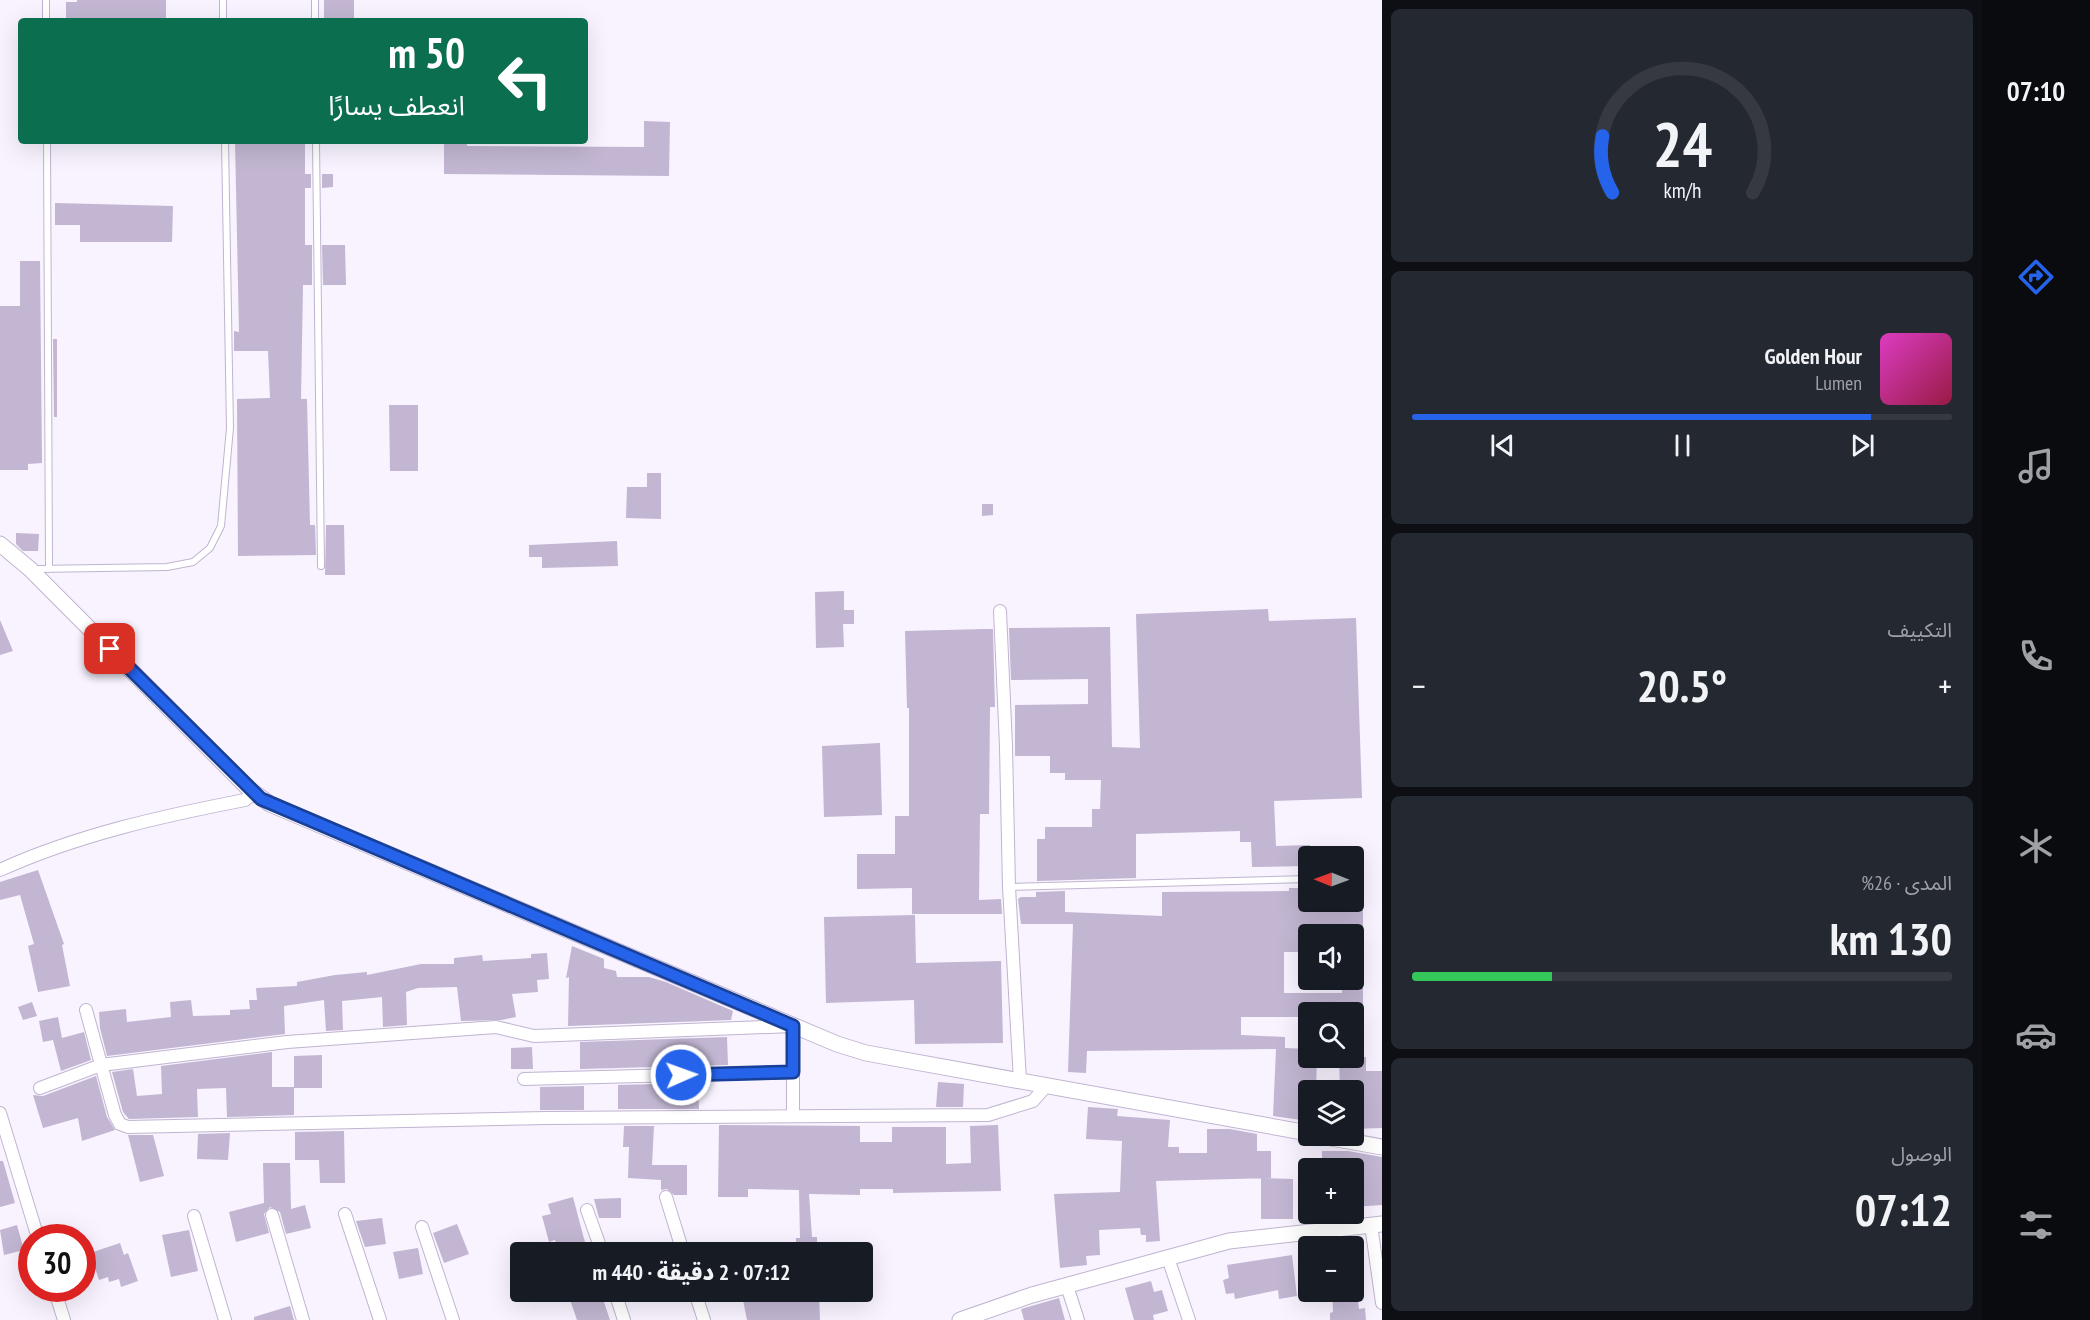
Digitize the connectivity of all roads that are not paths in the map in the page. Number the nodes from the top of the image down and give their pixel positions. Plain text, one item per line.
1 (46, 0) edge
2 (223, 0) edge
3 (315, 0) edge
4 (46, 18) edge
5 (223, 18) edge
6 (315, 18) edge
7 (47, 144) edge
8 (225, 144) edge
9 (316, 144) edge
10 (0, 544) edge
11 (321, 566) dead end
12 (30, 569) junction
13 (49, 569) junction
14 (1000, 611) dead end
15 (254, 794) junction
16 (0, 870) edge
17 (1298, 879) edge
18 (1009, 887) junction
19 (86, 1011) dead end
20 (793, 1026) junction
21 (101, 1065) junction
22 (793, 1072) junction
23 (524, 1079) dead end
24 (1020, 1081) junction
25 (1046, 1086) junction
26 (40, 1088) dead end
27 (0, 1113) edge
28 (793, 1116) junction
29 (1298, 1131) edge
30 (1364, 1144) edge
31 (1382, 1147) edge
32 (666, 1197) dead end
33 (587, 1210) dead end
34 (345, 1214) dead end
35 (272, 1215) dead end
36 (194, 1216) dead end
37 (34, 1224) edge
38 (1377, 1224) edge
39 (422, 1227) dead end
40 (598, 1242) edge
41 (680, 1242) edge
42 (1168, 1258) junction
43 (1067, 1286) junction
44 (58, 1302) edge
45 (618, 1302) edge
46 (698, 1302) edge
47 (1382, 1303) edge
48 (64, 1320) edge
49 (225, 1320) edge
50 (303, 1320) edge
51 (380, 1320) edge
52 (453, 1320) edge
53 (624, 1320) edge
54 (704, 1320) edge
55 (960, 1320) edge
56 (1078, 1320) edge
57 (1189, 1320) edge

1 - 4 lane
2 - 5 lane
3 - 6 lane
7 - 13 lane
8 - 13 lane
9 - 11 lane
10 - 12 street
12 - 13 lane
12 - 15 street
14 - 18 street
15 - 16 street
15 - 20 street
17 - 18 lane
18 - 24 street
19 - 21 street
20 - 21 street
20 - 22 street
20 - 24 street
21 - 26 street
21 - 28 street
22 - 23 street
22 - 28 street
24 - 25 street
25 - 28 street
25 - 29 street
27 - 37 street
30 - 31 street
32 - 41 street
33 - 40 street
34 - 51 street
35 - 50 street
36 - 49 street
38 - 42 street
38 - 47 street
39 - 52 street
42 - 43 street
42 - 57 street
43 - 55 street
43 - 56 street
44 - 48 street
45 - 53 street
46 - 54 street

